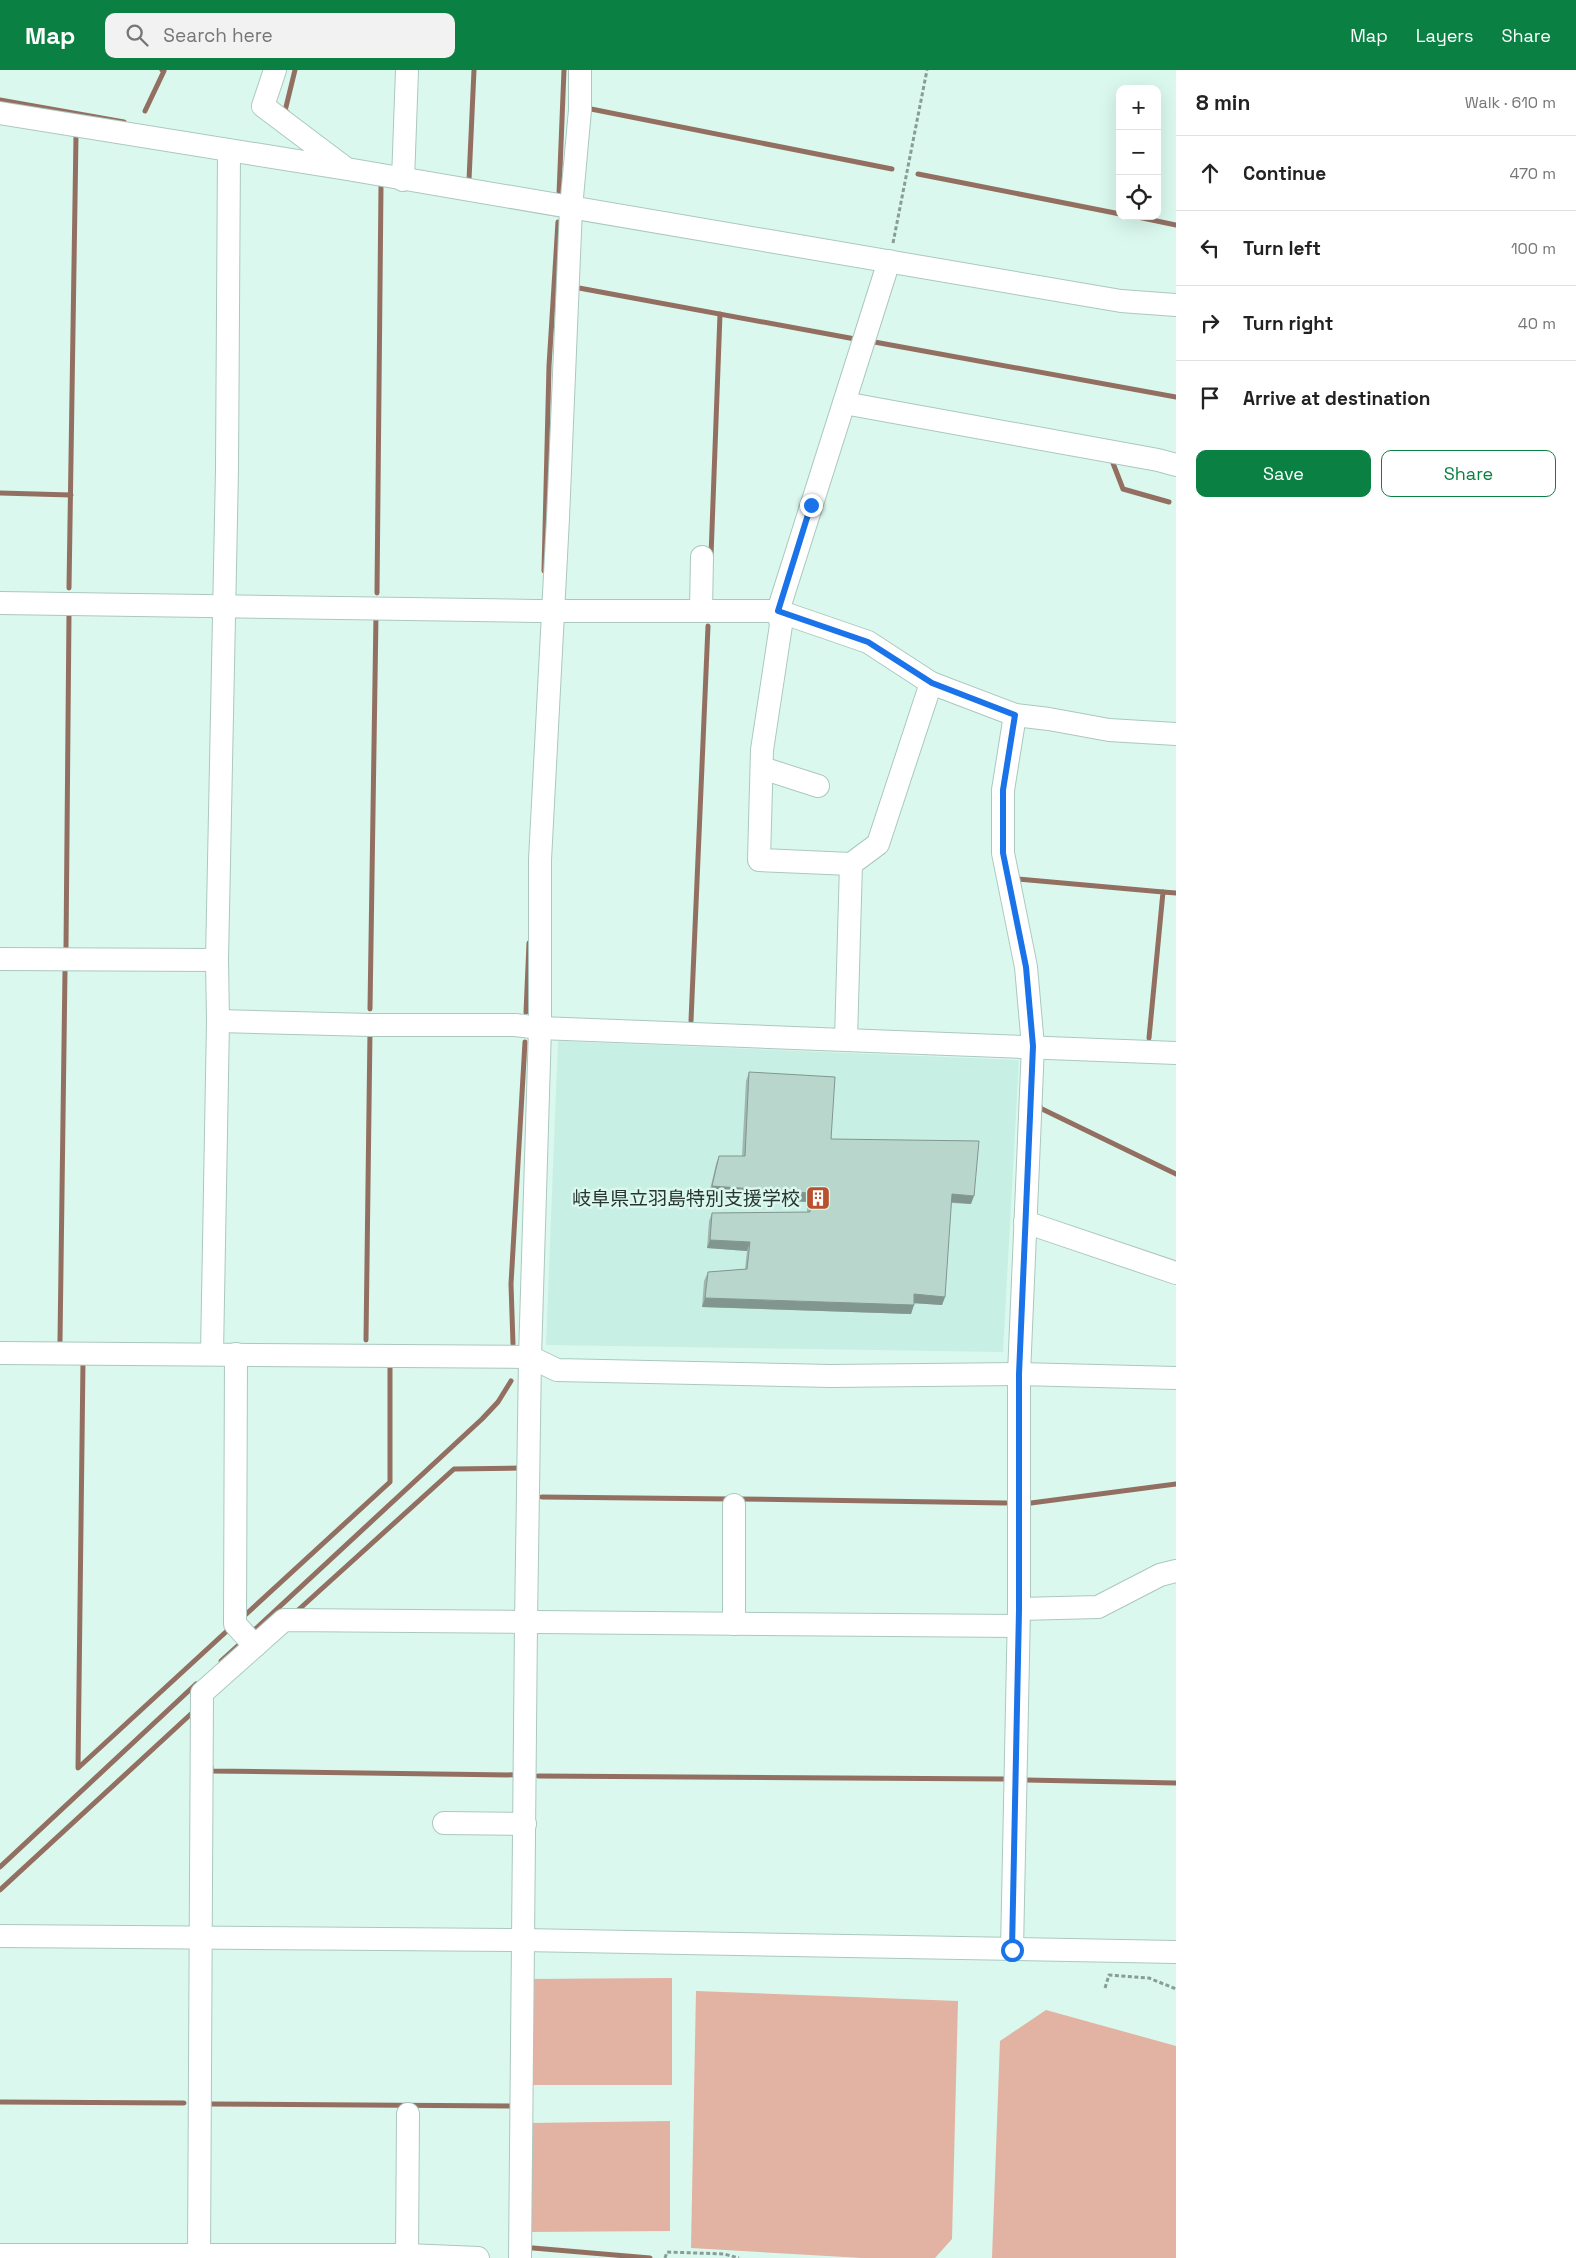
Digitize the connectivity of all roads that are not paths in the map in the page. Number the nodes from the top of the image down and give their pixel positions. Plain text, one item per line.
1 (275, 70) edge
2 (407, 70) edge
3 (580, 70) edge
4 (0, 113) edge
5 (229, 151) junction
6 (347, 169) junction
7 (403, 180) junction
8 (570, 208) junction
9 (889, 261) junction
10 (1176, 305) edge
11 (844, 402) junction
12 (1176, 465) edge
13 (702, 557) dead end
14 (0, 603) edge
15 (224, 605) junction
16 (554, 610) junction
17 (701, 610) junction
18 (778, 611) junction
19 (932, 683) junction
20 (1015, 715) junction
21 (1176, 734) edge
22 (762, 768) junction
23 (818, 786) dead end
24 (851, 864) junction
25 (0, 958) edge
26 (217, 960) junction
27 (218, 1021) junction
28 (540, 1028) junction
29 (846, 1040) junction
30 (1033, 1046) junction
31 (1176, 1053) edge
32 (1026, 1222) junction
33 (1176, 1273) edge
34 (0, 1353) edge
35 (212, 1354) junction
36 (236, 1354) junction
37 (530, 1357) junction
38 (1019, 1374) junction
39 (1176, 1378) edge
40 (734, 1505) dead end
41 (1176, 1571) edge
42 (1018, 1618) junction
43 (526, 1623) junction
44 (734, 1624) junction
45 (249, 1639) junction
46 (444, 1823) dead end
47 (525, 1824) junction
48 (0, 1936) edge
49 (201, 1938) junction
50 (523, 1940) junction
51 (1012, 1950) junction
52 (1176, 1952) edge
53 (408, 2114) dead end
54 (0, 2255) edge
55 (407, 2256) junction
56 (199, 2257) edge
57 (478, 2258) edge
58 (520, 2258) edge

1 - 6 street
2 - 7 street
3 - 8 street
4 - 5 street
5 - 6 street
5 - 15 street
6 - 7 street
7 - 8 street
8 - 9 street
8 - 16 street
9 - 10 street
9 - 11 street
11 - 12 street
11 - 18 street
13 - 17 street
14 - 15 street
15 - 16 street
15 - 26 street
16 - 17 street
16 - 28 street
17 - 18 street
18 - 19 street
18 - 22 street
19 - 20 street
19 - 24 street
20 - 21 street
20 - 30 street
22 - 23 street
22 - 24 street
24 - 29 street
25 - 26 street
26 - 27 street
27 - 28 street
27 - 35 street
28 - 29 street
28 - 37 street
29 - 30 street
30 - 31 street
30 - 32 street
32 - 33 street
32 - 38 street
34 - 35 street
35 - 36 street
36 - 37 street
36 - 45 street
37 - 38 street
37 - 43 street
38 - 39 street
38 - 42 street
40 - 44 street
41 - 42 street
42 - 44 street
42 - 51 street
43 - 44 street
43 - 45 street
43 - 47 street
45 - 49 street
46 - 47 street
47 - 50 street
48 - 49 street
49 - 50 street
49 - 56 street
50 - 51 street
50 - 58 street
51 - 52 street
53 - 55 street
54 - 56 street
55 - 56 street
55 - 57 street

